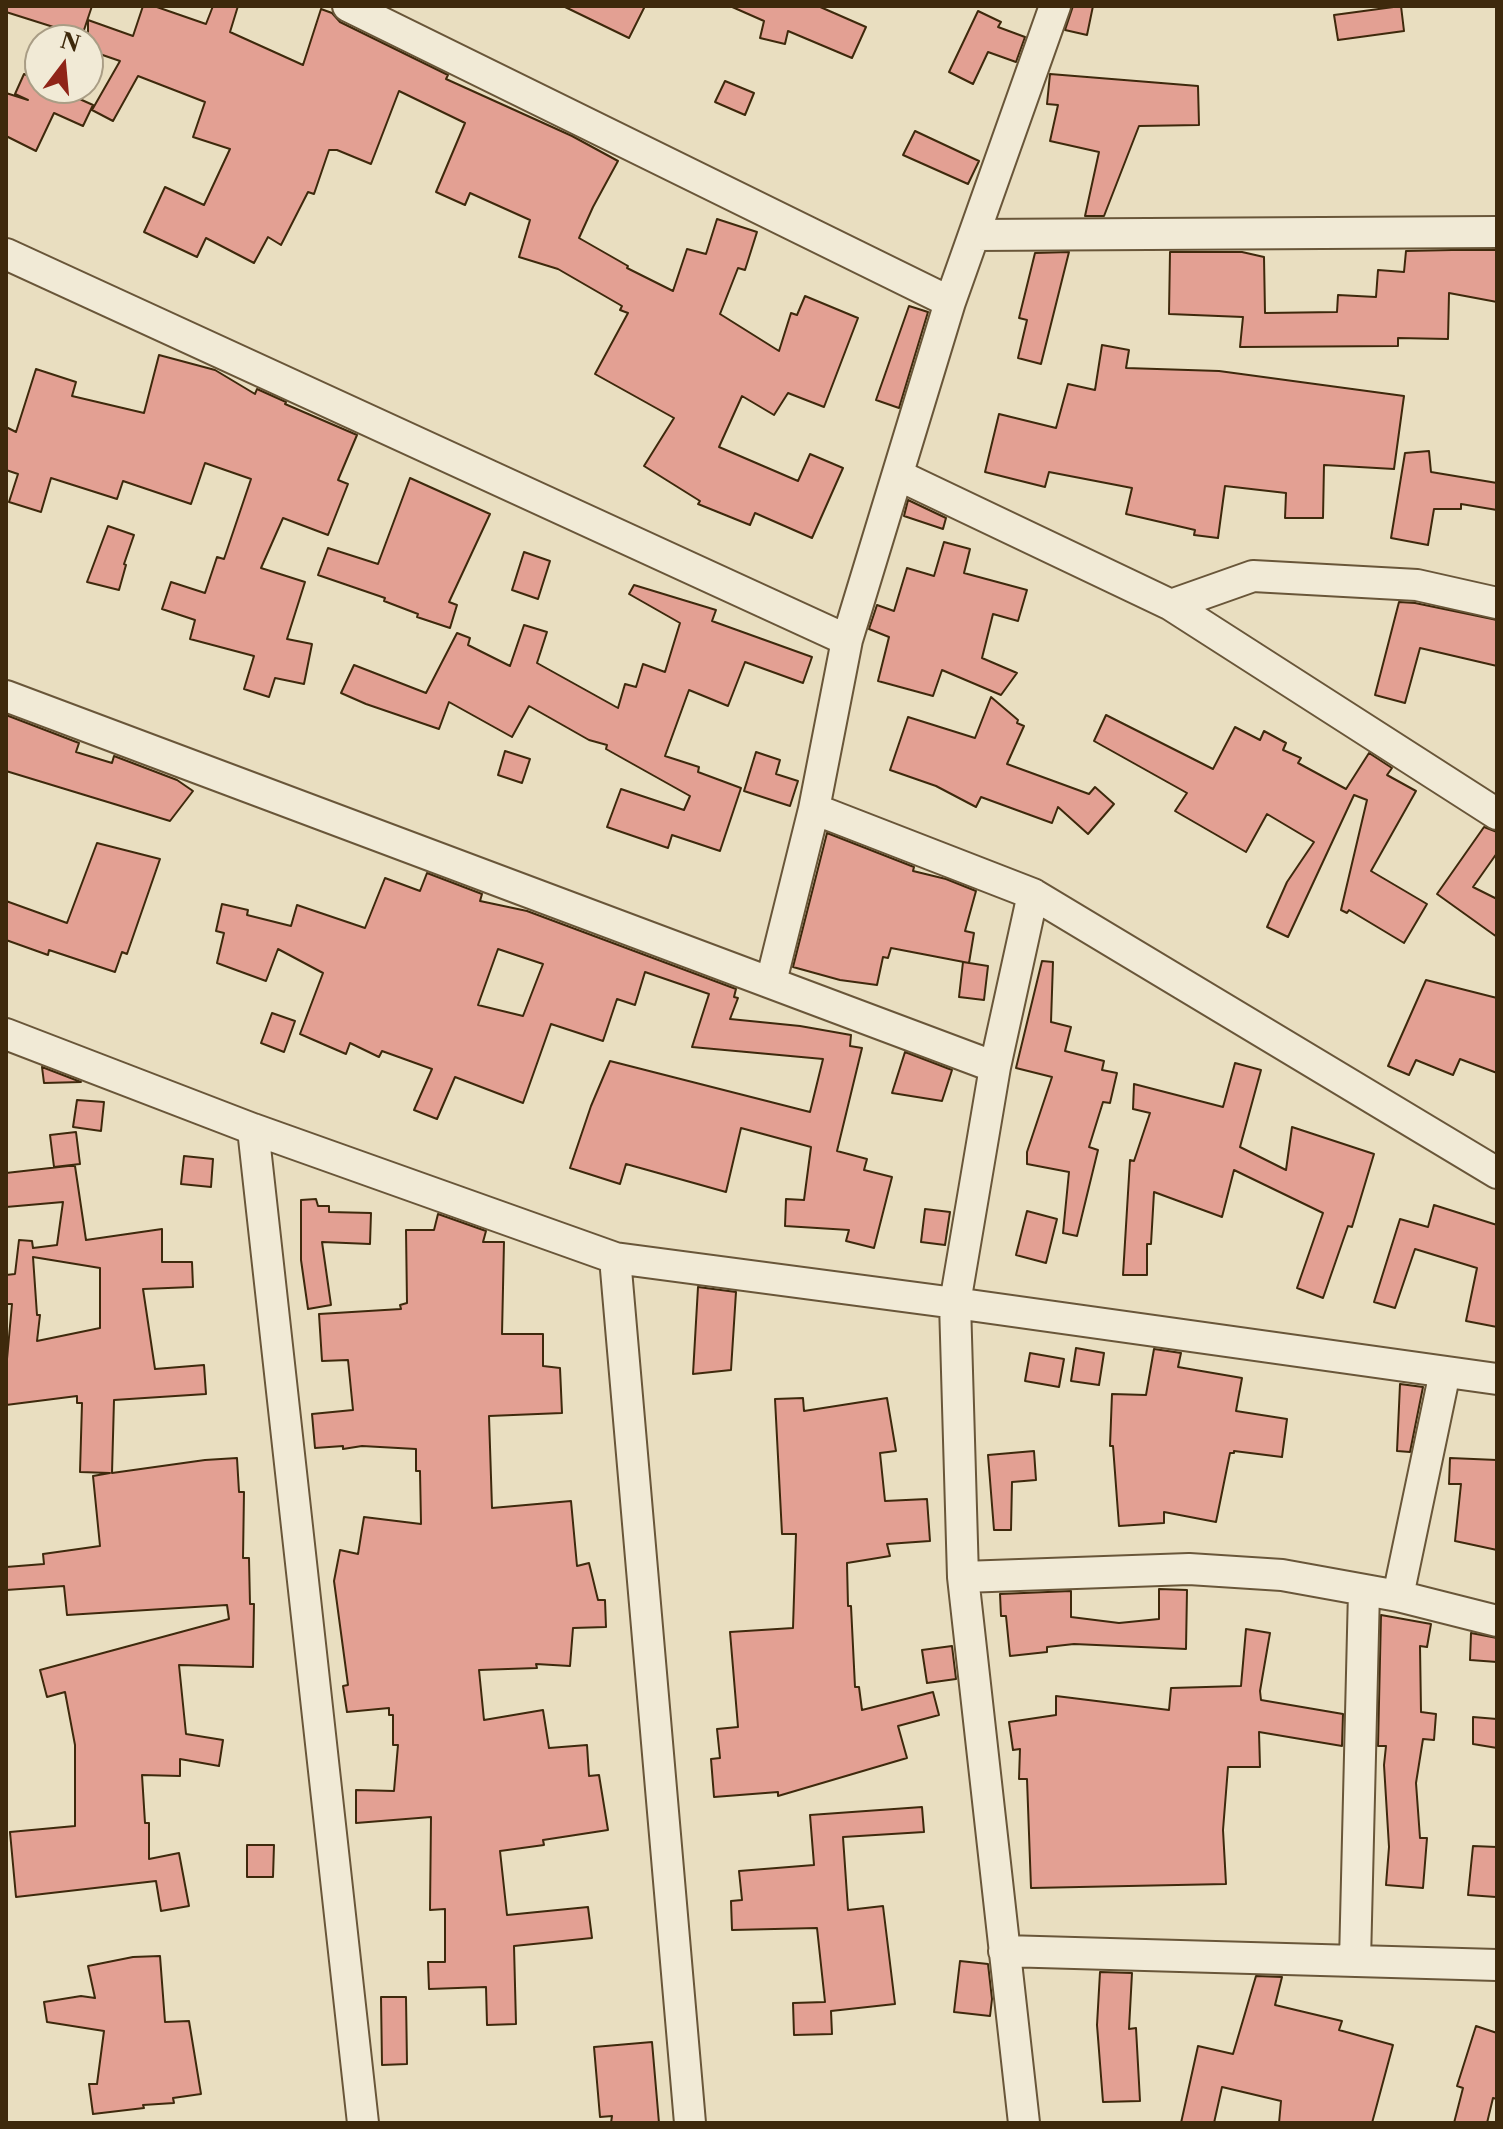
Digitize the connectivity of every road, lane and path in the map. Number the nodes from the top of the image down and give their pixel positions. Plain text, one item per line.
1 (348, 6) edge
2 (1055, 6) edge
3 (1497, 232) edge
4 (974, 235) junction
5 (6, 254) edge
6 (950, 302) junction
7 (898, 475) junction
8 (1497, 603) edge
9 (1171, 605) junction
10 (847, 640) junction
11 (6, 696) edge
12 (814, 809) junction
13 (1497, 814) edge
14 (1033, 894) junction
15 (771, 982) junction
16 (6, 1034) edge
17 (995, 1067) junction
18 (253, 1129) junction
19 (1497, 1173) edge
20 (615, 1258) junction
21 (955, 1303) junction
22 (1445, 1372) junction
23 (1497, 1379) edge
24 (963, 1577) junction
25 (1364, 1591) junction
26 (1398, 1596) junction
27 (1497, 1621) edge
28 (1004, 1951) junction
29 (1355, 1961) junction
30 (1497, 1965) edge
31 (363, 2123) edge
32 (690, 2123) edge
33 (1024, 2123) edge

1 - 6 street
2 - 4 street
3 - 4 street
4 - 6 street
5 - 10 street
6 - 7 street
7 - 9 street
7 - 10 street
8 - 9 street
9 - 13 street
10 - 12 street
11 - 15 street
12 - 14 street
12 - 15 street
14 - 17 street
14 - 19 street
15 - 17 street
16 - 18 street
17 - 21 street
18 - 20 street
18 - 31 street
20 - 21 street
20 - 32 street
21 - 22 street
21 - 24 street
22 - 23 street
22 - 26 street
24 - 25 street
24 - 28 street
25 - 26 street
25 - 29 street
26 - 27 street
28 - 29 street
28 - 33 street
29 - 30 street

